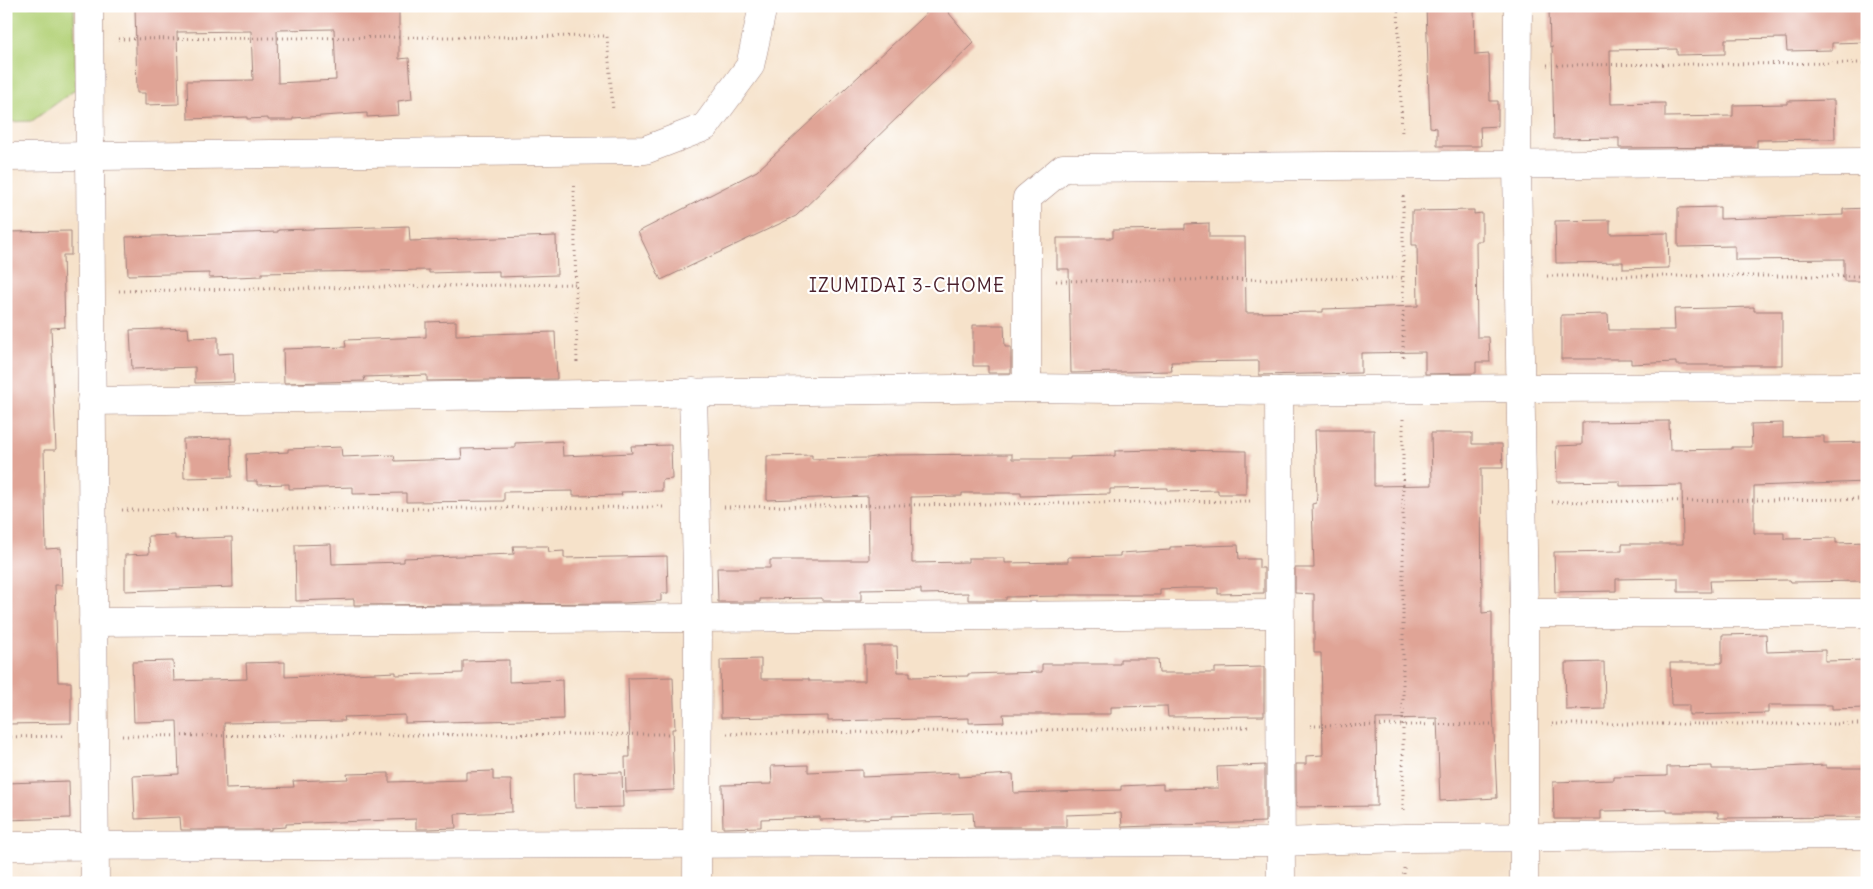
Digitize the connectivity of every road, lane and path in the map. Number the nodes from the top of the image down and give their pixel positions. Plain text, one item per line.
1 (89, 6) edge
2 (763, 6) edge
3 (1398, 6) edge
4 (1518, 6) edge
5 (90, 40) junction
6 (1867, 64) edge
7 (1518, 65) junction
8 (612, 111) dead end
9 (89, 155) junction
10 (6, 157) edge
11 (1867, 162) edge
12 (1517, 164) junction
13 (1402, 165) junction
14 (574, 186) dead end
15 (1519, 276) junction
16 (1867, 276) edge
17 (1403, 278) junction
18 (1027, 281) junction
19 (576, 284) junction
20 (90, 292) junction
21 (1867, 387) edge
22 (1028, 388) junction
23 (1520, 388) junction
24 (1404, 390) junction
25 (1279, 391) junction
26 (693, 392) junction
27 (578, 394) junction
28 (91, 401) junction
29 (1867, 499) edge
30 (1522, 502) junction
31 (1524, 613) junction
32 (1867, 613) edge
33 (1279, 614) junction
34 (698, 618) junction
35 (93, 622) junction
36 (1523, 724) junction
37 (1867, 724) edge
38 (1402, 725) junction
39 (1280, 727) junction
40 (697, 734) junction
41 (94, 736) junction
42 (6, 737) edge
43 (1867, 835) edge
44 (1404, 838) junction
45 (1523, 838) junction
46 (1280, 842) junction
47 (697, 844) junction
48 (94, 845) junction
49 (6, 846) edge
50 (95, 883) edge
51 (697, 883) edge
52 (1281, 883) edge
53 (1404, 883) edge
54 (1524, 883) edge

1 - 5 street
2 - 9 street
3 - 13 path
4 - 7 street
5 - 8 path
5 - 9 street
6 - 7 path
7 - 12 street
9 - 10 street
9 - 20 street
11 - 12 street
12 - 13 street
12 - 15 street
13 - 17 path
13 - 18 street
14 - 19 path
15 - 16 path
15 - 23 street
17 - 18 path
17 - 24 path
18 - 22 street
19 - 20 path
19 - 27 path
20 - 28 street
21 - 23 street
22 - 25 street
22 - 26 street
23 - 24 street
23 - 30 street
24 - 25 street
24 - 38 path
25 - 33 street
26 - 27 street
26 - 34 street
27 - 28 street
28 - 35 street
29 - 30 path
30 - 31 street
31 - 32 street
31 - 36 street
33 - 34 street
33 - 39 street
34 - 35 street
34 - 40 street
35 - 41 street
36 - 37 path
36 - 38 path
36 - 45 street
38 - 39 path
38 - 44 path
39 - 40 path
39 - 46 street
40 - 41 path
40 - 47 street
41 - 42 path
41 - 48 street
43 - 45 street
44 - 45 street
44 - 46 street
44 - 53 path
45 - 54 street
46 - 47 street
46 - 52 street
47 - 48 street
47 - 51 street
48 - 49 street
48 - 50 street

